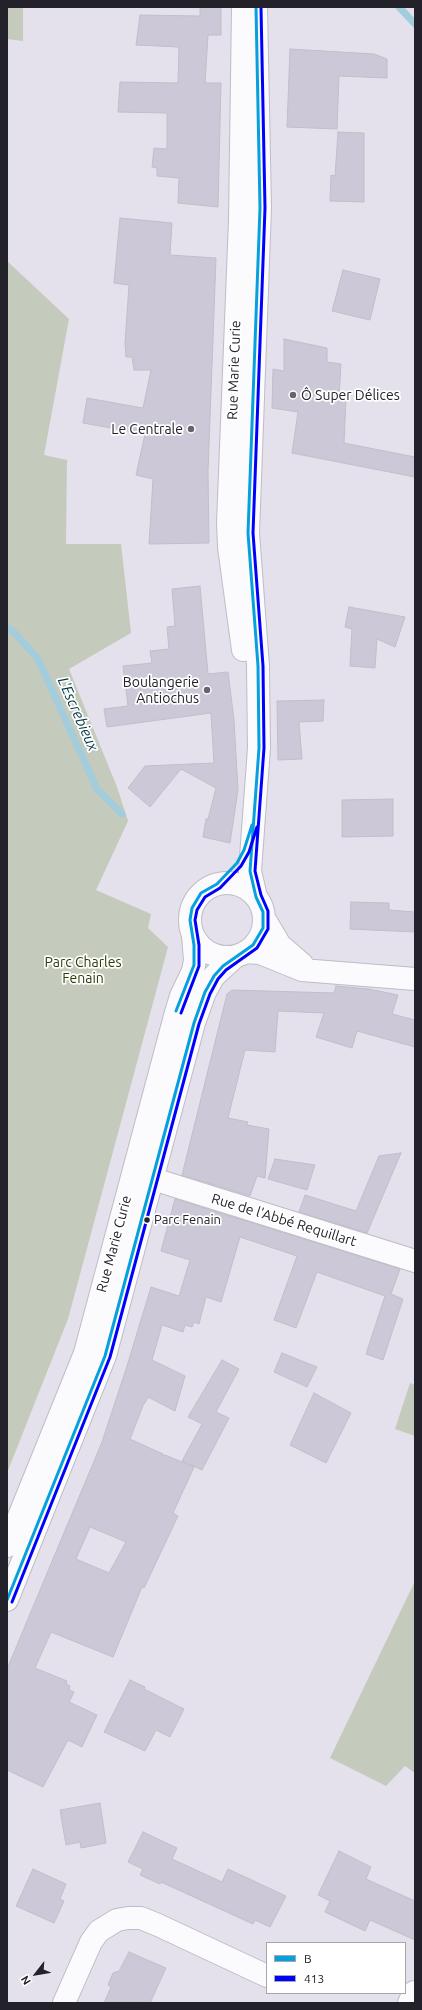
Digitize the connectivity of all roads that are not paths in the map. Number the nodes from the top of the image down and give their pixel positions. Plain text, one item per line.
1 (243, 7) edge
2 (256, 7) edge
3 (258, 731) junction
4 (253, 822) junction
5 (217, 884) junction
6 (256, 897) junction
7 (264, 918) junction
8 (193, 936) junction
9 (241, 954) junction
10 (319, 971) junction
11 (415, 979) edge
12 (152, 1179) junction
13 (415, 1261) edge
14 (7, 1546) edge
15 (7, 1600) edge
16 (266, 1976) edge
17 (64, 2003) edge

1 - 3 street, Rue Marie Curie
2 - 3 street, Rue Marie Curie
3 - 4 street, Rue Marie Curie
4 - 5 street, Rue Marie Curie
4 - 6 street, Rue Marie Curie
5 - 6 street
5 - 8 street
6 - 7 street
7 - 9 street
7 - 10 street
8 - 9 street
8 - 14 street, Rue Marie Curie
9 - 10 street
9 - 12 street, Rue Marie Curie
10 - 11 street
12 - 13 street, Rue de l'Abbé Requillart
12 - 15 street, Rue Marie Curie
16 - 17 street

